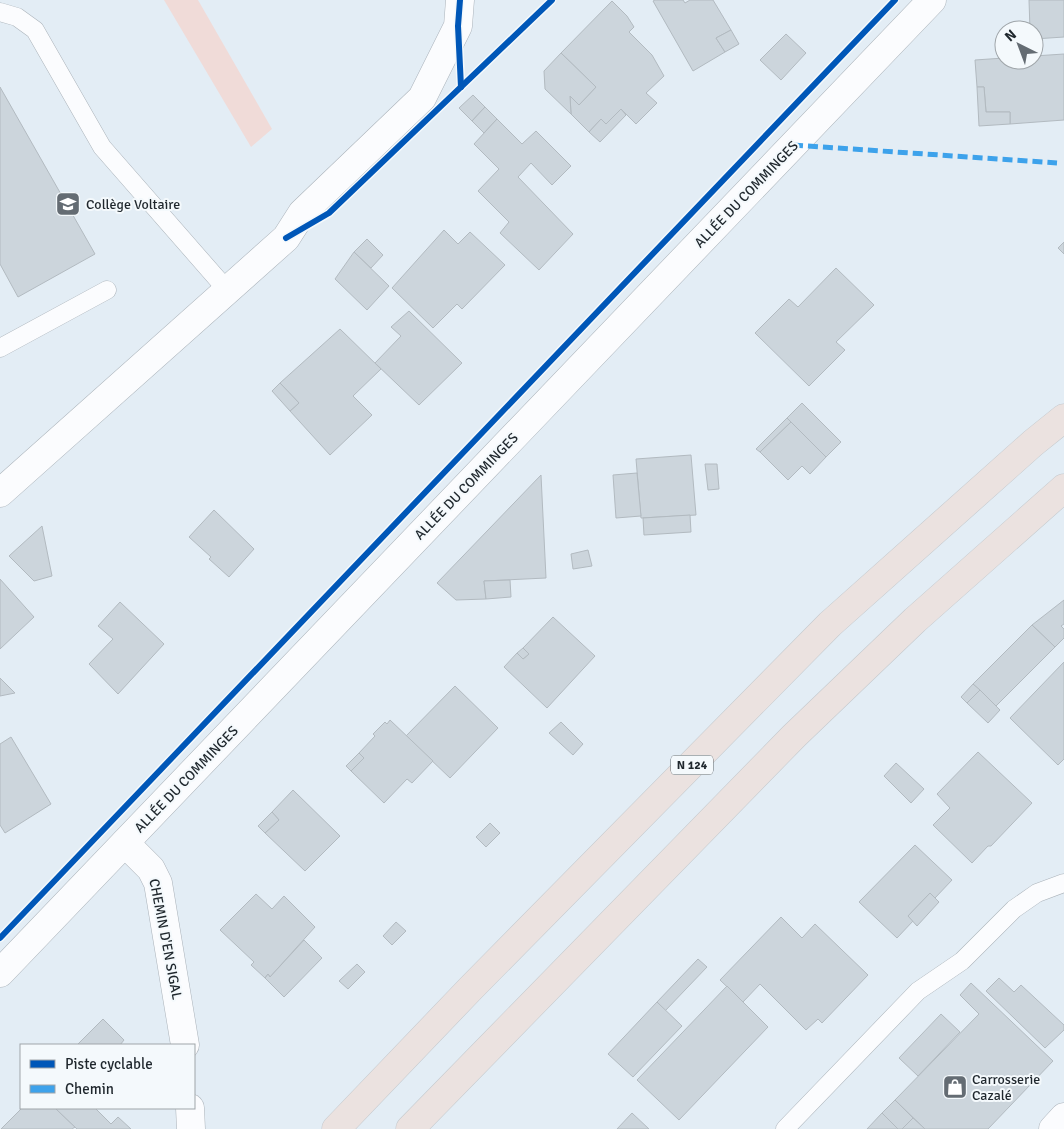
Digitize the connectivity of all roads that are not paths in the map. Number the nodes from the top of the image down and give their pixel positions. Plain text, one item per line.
1 (460, 0) edge
2 (932, 0) edge
3 (0, 12) edge
4 (107, 290) dead end
5 (227, 290) junction
6 (0, 348) edge
7 (1064, 418) edge
8 (1064, 488) edge
9 (0, 492) edge
10 (125, 843) junction
11 (1064, 883) edge
12 (0, 973) edge
13 (185, 1044) edge
14 (190, 1109) edge
15 (1064, 1117) edge
16 (191, 1129) edge
17 (336, 1129) edge
18 (410, 1129) edge
19 (785, 1129) edge
20 (1053, 1129) edge

1 - 5 street
2 - 10 street, ALLÉE DU COMMINGES
3 - 5 lane
4 - 6 lane
5 - 9 street
7 - 17 highway, N 124
8 - 18 highway
10 - 12 street, ALLÉE DU COMMINGES
10 - 13 street, CHEMIN D'EN SIGAL
11 - 19 lane
14 - 16 street
15 - 20 street

